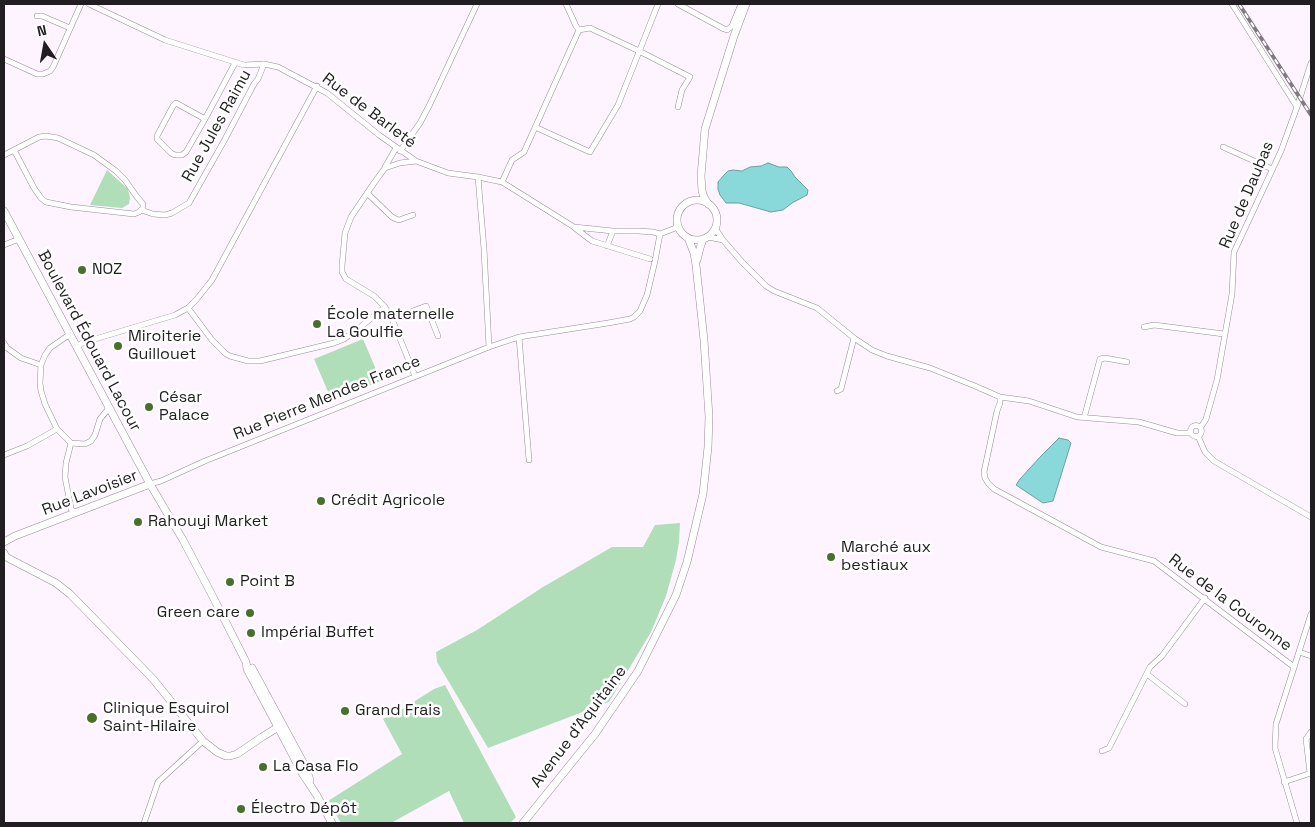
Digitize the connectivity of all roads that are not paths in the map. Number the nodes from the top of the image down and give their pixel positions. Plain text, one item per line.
1 (81, 4) edge
2 (90, 4) edge
3 (477, 4) edge
4 (566, 4) edge
5 (658, 4) edge
6 (678, 4) edge
7 (741, 4) edge
8 (746, 4) edge
9 (1232, 4) edge
10 (36, 16) dead end
11 (70, 28) junction
12 (579, 30) junction
13 (639, 51) junction
14 (4, 59) edge
15 (235, 62) junction
16 (1311, 63) edge
17 (264, 64) junction
18 (317, 86) junction
19 (678, 107) dead end
20 (1297, 107) junction
21 (205, 119) junction
22 (535, 127) junction
23 (1222, 147) dead end
24 (14, 150) junction
25 (398, 150) junction
26 (4, 155) edge
27 (416, 161) junction
28 (385, 168) junction
29 (1272, 170) junction
30 (701, 176) junction
31 (478, 177) junction
32 (502, 182) junction
33 (367, 194) junction
34 (692, 201) junction
35 (708, 204) junction
36 (141, 210) junction
37 (4, 211) edge
38 (413, 215) dead end
39 (574, 227) junction
40 (678, 227) junction
41 (715, 228) junction
42 (613, 231) junction
43 (660, 234) junction
44 (688, 238) junction
45 (705, 238) junction
46 (19, 239) junction
47 (723, 240) junction
48 (4, 245) edge
49 (607, 246) junction
50 (650, 259) dead end
51 (696, 265) junction
52 (385, 307) junction
53 (188, 308) junction
54 (392, 319) junction
55 (1144, 326) dead end
56 (70, 334) junction
57 (1224, 334) junction
58 (438, 336) dead end
59 (518, 338) junction
60 (854, 338) junction
61 (4, 343) edge
62 (77, 347) junction
63 (489, 347) junction
64 (1127, 362) dead end
65 (41, 365) junction
66 (414, 376) junction
67 (837, 391) dead end
68 (1000, 397) junction
69 (109, 408) junction
70 (1084, 418) junction
71 (1201, 427) junction
72 (58, 429) junction
73 (1191, 433) junction
74 (1198, 436) junction
75 (71, 443) junction
76 (4, 455) edge
77 (530, 460) dead end
78 (150, 484) junction
79 (75, 514) junction
80 (1311, 517) edge
81 (40, 528) junction
82 (4, 542) edge
83 (4, 548) edge
84 (4, 553) edge
85 (4, 560) edge
86 (20, 566) junction
87 (1205, 598) junction
88 (1311, 614) edge
89 (1299, 652) junction
90 (1311, 656) edge
91 (246, 662) junction
92 (1294, 666) junction
93 (1147, 674) junction
94 (1185, 704) dead end
95 (279, 726) junction
96 (1311, 732) edge
97 (203, 741) junction
98 (1102, 751) dead end
99 (301, 758) junction
100 (1311, 773) edge
101 (1284, 782) junction
102 (316, 794) junction
103 (144, 823) edge
104 (332, 823) edge
105 (522, 823) edge
106 (1297, 823) edge

1 - 11 street
2 - 15 street, Rue de Barleté
3 - 25 street
4 - 12 street
5 - 13 street
6 - 7 street
8 - 30 street
9 - 20 street
10 - 11 street
11 - 14 street
12 - 13 street
12 - 22 street
13 - 19 street
13 - 22 street
15 - 17 street, Rue de Barleté
15 - 21 street
16 - 20 street, Rue de Daubas
17 - 18 street, Rue de Barleté
17 - 36 street, Rue Jules Raimu
18 - 25 street, Rue de Barleté
18 - 53 street
20 - 29 street, Rue de Daubas
21 - 21 street
22 - 32 street
23 - 29 street
24 - 26 street
24 - 36 street
24 - 36 street
25 - 27 street, Rue de Barleté
25 - 28 street
27 - 28 street
27 - 31 street, Rue de Barleté
28 - 33 street
29 - 57 street, Rue de Daubas
30 - 34 street
30 - 35 street
31 - 32 street, Rue de Barleté
31 - 63 street
32 - 39 street, Rue de Barleté
33 - 38 street
33 - 52 street
34 - 35 street
34 - 40 street
35 - 41 street
37 - 46 street, Boulevard Édouard Lacour
39 - 42 street, Rue de Barleté
39 - 49 street, Rue de Barleté
40 - 43 street, Rue de Barleté
40 - 44 street
41 - 45 street
41 - 47 street
42 - 43 street, Rue de Barleté
42 - 49 street
43 - 59 street, Rue Pierre Mendes France
44 - 45 street
44 - 51 street, Avenue d'Aquitaine
45 - 47 street
45 - 51 street, Avenue d'Aquitaine
46 - 48 street
46 - 56 street, Boulevard Édouard Lacour
47 - 60 street
49 - 50 street, Rue de Barleté
51 - 105 street, Avenue d'Aquitaine
52 - 53 street
52 - 54 street
53 - 62 street
54 - 58 street
54 - 66 street
55 - 57 street
56 - 62 street, Boulevard Édouard Lacour
56 - 65 street
57 - 71 street, Rue de Daubas
59 - 63 street, Rue Pierre Mendes France
59 - 77 street
60 - 67 street
60 - 68 street
61 - 65 street
62 - 69 street, Boulevard Édouard Lacour
63 - 66 street, Rue Pierre Mendes France
64 - 70 street
65 - 72 street
66 - 78 street, Rue Pierre Mendes France
68 - 70 street
68 - 87 street, Rue de la Couronne
69 - 75 street
69 - 78 street, Boulevard Édouard Lacour
70 - 73 street
71 - 73 street
71 - 74 street
72 - 75 street
72 - 76 street
73 - 74 street
74 - 80 street
75 - 79 street
78 - 79 street, Rue Lavoisier
78 - 91 street, Boulevard Édouard Lacour
79 - 81 street, Rue Lavoisier
81 - 82 street, Rue Lavoisier
81 - 83 street, Rue Lavoisier
84 - 86 street
85 - 86 street
86 - 97 street
87 - 92 street, Rue de la Couronne
87 - 93 street
88 - 89 street
89 - 90 street
89 - 92 street
91 - 95 street
91 - 99 street
92 - 101 street
93 - 94 street
93 - 98 street
95 - 97 street
95 - 99 street
95 - 102 street
96 - 100 street
97 - 103 street
99 - 102 street
100 - 101 street
101 - 106 street
102 - 104 street

